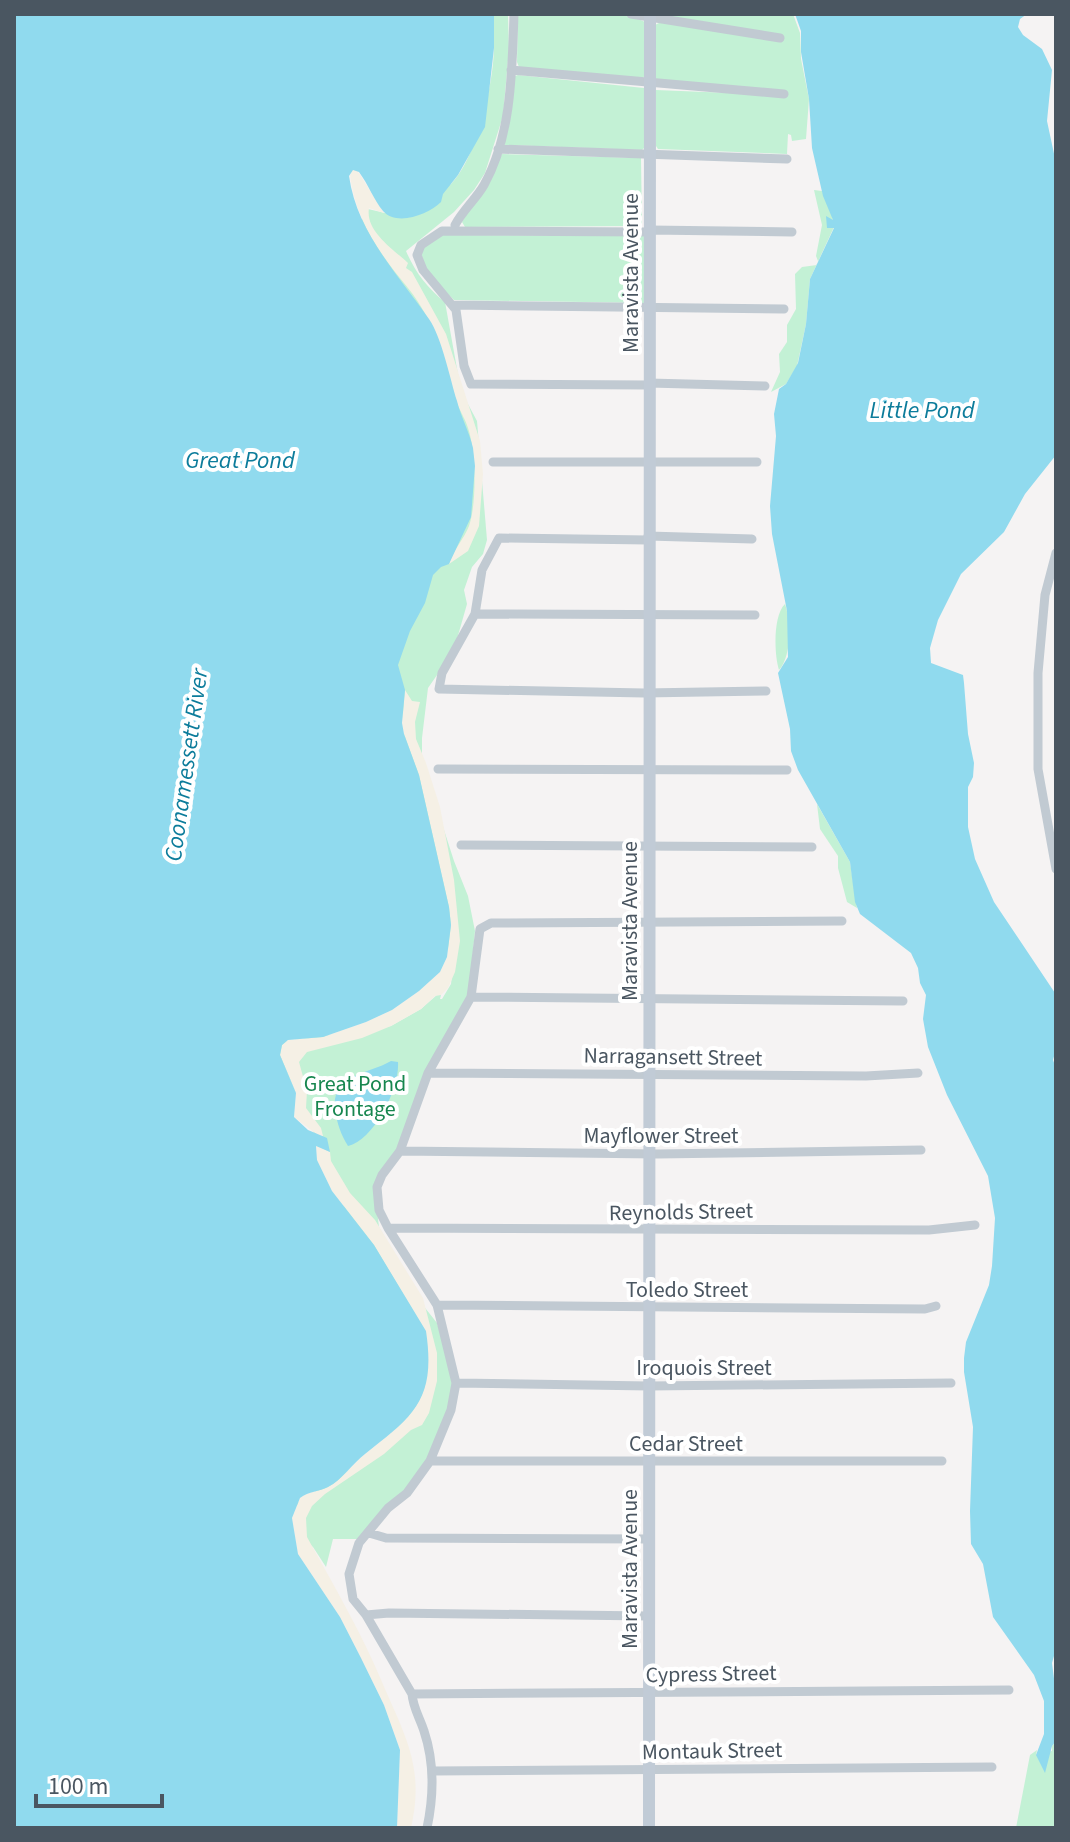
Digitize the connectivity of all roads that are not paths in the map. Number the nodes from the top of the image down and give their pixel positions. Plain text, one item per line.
1 (514, 14) edge
2 (631, 14) edge
3 (650, 16) edge
4 (780, 38) dead end
5 (511, 70) junction
6 (650, 85) junction
7 (784, 94) dead end
8 (498, 149) junction
9 (650, 154) junction
10 (787, 159) dead end
11 (455, 225) dead end
12 (650, 231) junction
13 (792, 232) dead end
14 (453, 305) junction
15 (649, 308) junction
16 (784, 309) dead end
17 (649, 384) junction
18 (765, 386) dead end
19 (493, 462) dead end
20 (649, 462) junction
21 (757, 462) dead end
22 (648, 538) junction
23 (752, 539) dead end
24 (1056, 553) edge
25 (475, 614) junction
26 (755, 615) dead end
27 (648, 616) junction
28 (766, 691) dead end
29 (648, 693) junction
30 (438, 769) dead end
31 (648, 769) junction
32 (787, 770) dead end
33 (461, 845) dead end
34 (649, 846) junction
35 (812, 847) dead end
36 (1056, 869) edge
37 (842, 921) dead end
38 (649, 924) junction
39 (471, 997) junction
40 (649, 1000) junction
41 (903, 1001) dead end
42 (428, 1073) junction
43 (918, 1073) dead end
44 (649, 1075) junction
45 (921, 1150) dead end
46 (400, 1151) junction
47 (648, 1154) junction
48 (975, 1225) dead end
49 (388, 1228) junction
50 (649, 1230) junction
51 (437, 1305) junction
52 (936, 1306) dead end
53 (649, 1307) junction
54 (456, 1383) junction
55 (951, 1383) dead end
56 (649, 1386) junction
57 (430, 1461) junction
58 (942, 1461) dead end
59 (649, 1462) junction
60 (369, 1533) junction
61 (649, 1539) junction
62 (366, 1615) junction
63 (649, 1616) junction
64 (1009, 1690) dead end
65 (649, 1692) junction
66 (412, 1694) junction
67 (992, 1767) dead end
68 (649, 1769) junction
69 (432, 1771) junction
70 (427, 1828) edge
71 (649, 1828) edge

1 - 5 street
2 - 3 street
3 - 4 street
3 - 6 main road, Maravista Avenue
5 - 6 street
5 - 8 street
6 - 7 street
6 - 9 main road, Maravista Avenue
8 - 9 street
8 - 11 street
9 - 10 street
9 - 12 main road, Maravista Avenue
12 - 13 street
12 - 14 street
12 - 15 main road, Maravista Avenue
14 - 15 street
14 - 17 street
15 - 16 street
15 - 17 main road, Maravista Avenue
17 - 18 street
17 - 20 main road, Maravista Avenue
19 - 20 street
20 - 21 street
20 - 22 main road, Maravista Avenue
22 - 23 street
22 - 25 street
22 - 27 main road, Maravista Avenue
24 - 36 street
25 - 27 street
25 - 29 street
26 - 27 street
27 - 29 main road, Maravista Avenue
28 - 29 street
29 - 31 main road, Maravista Avenue
30 - 31 street
31 - 32 street
31 - 34 main road, Maravista Avenue
33 - 34 street
34 - 35 street
34 - 38 main road, Maravista Avenue
37 - 38 street
38 - 39 street
38 - 40 main road, Maravista Avenue
39 - 40 street
39 - 42 street
40 - 41 street
40 - 44 main road, Maravista Avenue
42 - 44 street, Narragansett Street
42 - 46 street
43 - 44 street, Narragansett Street
44 - 47 main road, Maravista Avenue
45 - 47 street, Mayflower Street
46 - 47 street, Mayflower Street
46 - 49 street
47 - 50 main road, Maravista Avenue
48 - 50 street, Reynolds Street
49 - 50 street, Reynolds Street
49 - 51 street
50 - 53 main road, Maravista Avenue
51 - 53 street, Toledo Street
51 - 54 street
52 - 53 street, Toledo Street
53 - 56 main road, Maravista Avenue
54 - 56 street, Iroquois Street
54 - 57 street
55 - 56 street, Iroquois Street
56 - 59 main road, Maravista Avenue
57 - 59 street, Cedar Street
57 - 60 street
58 - 59 street, Cedar Street
59 - 61 main road, Maravista Avenue
60 - 61 street
60 - 62 street
61 - 63 main road, Maravista Avenue
62 - 63 street
62 - 66 street
63 - 65 main road, Maravista Avenue
64 - 65 street, Cypress Street
65 - 66 street, Cypress Street
65 - 68 main road, Maravista Avenue
66 - 69 street
67 - 68 street, Montauk Street
68 - 69 street, Montauk Street
68 - 71 main road, Maravista Avenue
69 - 70 street

